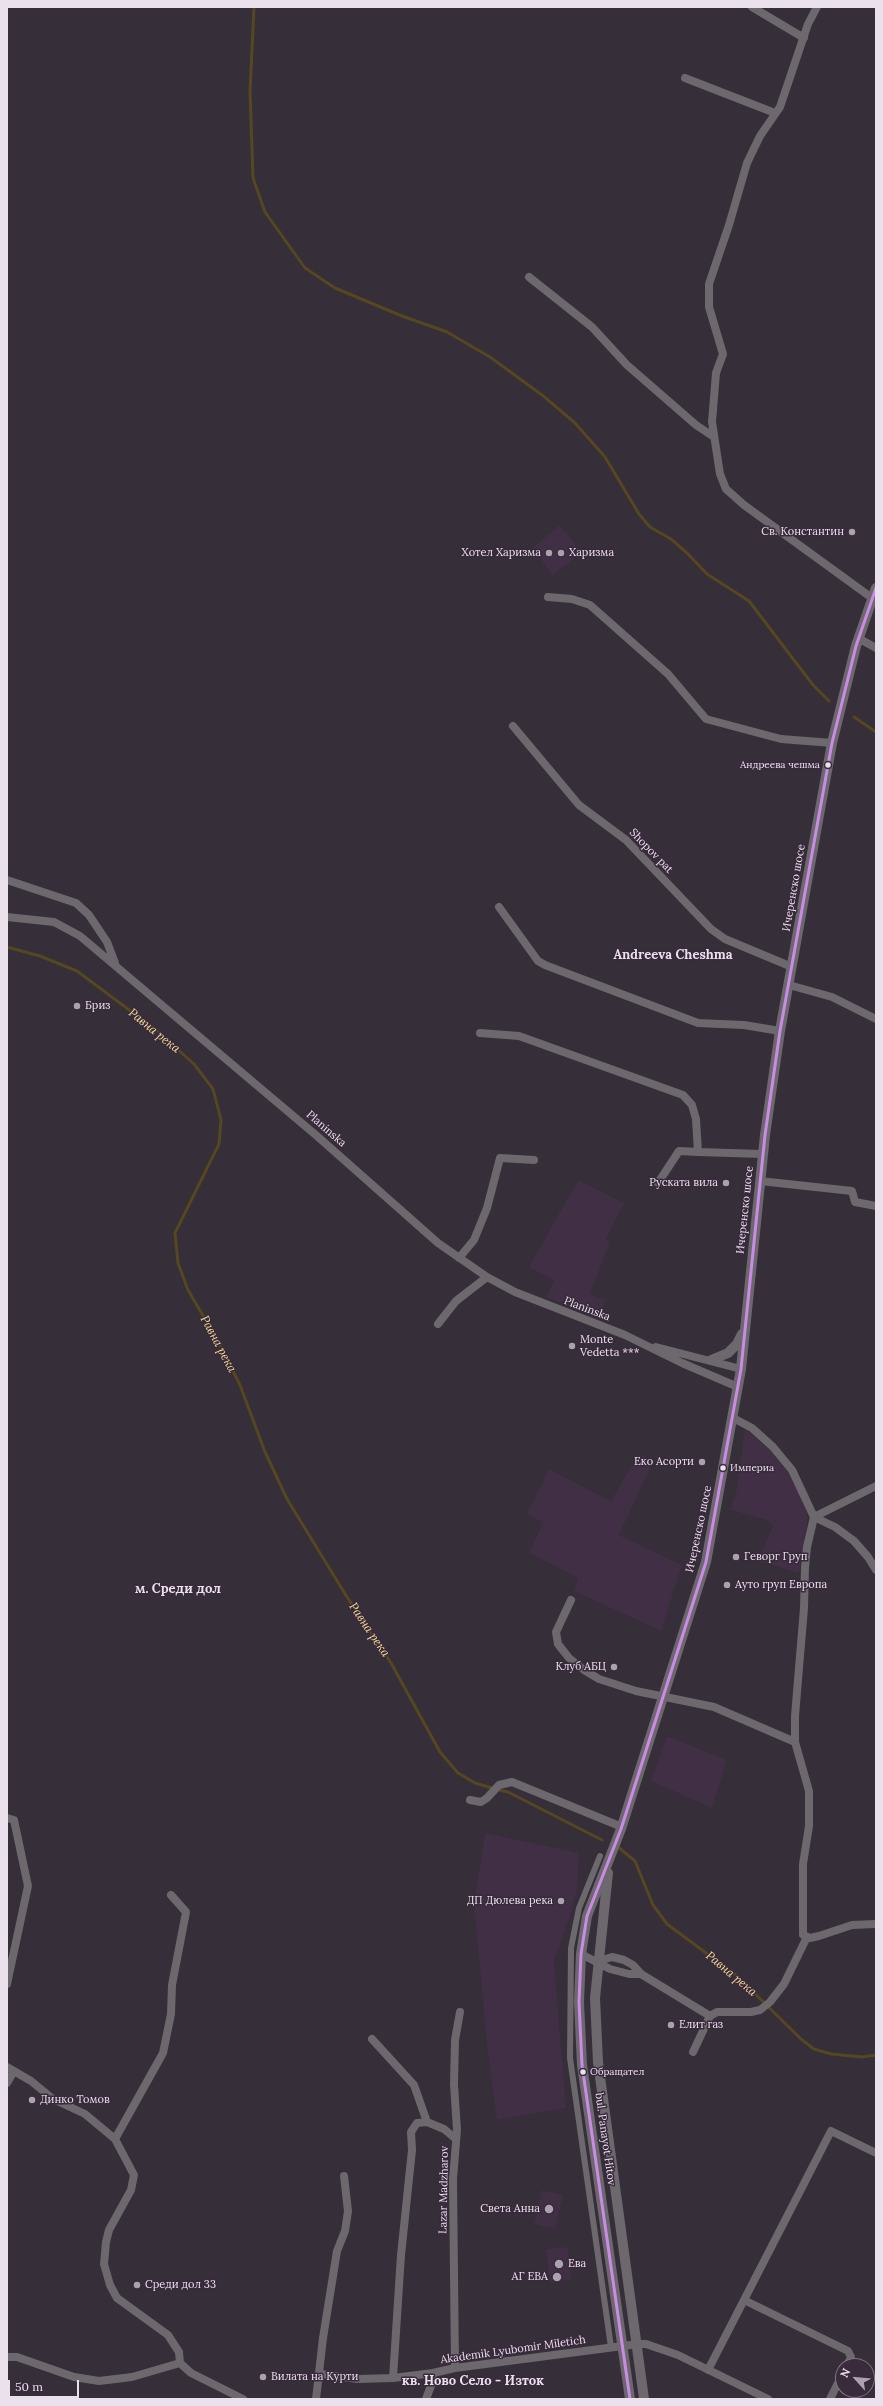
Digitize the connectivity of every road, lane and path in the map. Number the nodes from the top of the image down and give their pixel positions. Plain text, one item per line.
1 (752, 7) edge
2 (817, 7) edge
3 (804, 38) junction
4 (684, 78) dead end
5 (775, 113) junction
6 (528, 277) dead end
7 (714, 437) junction
8 (876, 588) edge
9 (548, 597) dead end
10 (872, 598) junction
11 (858, 638) junction
12 (876, 648) edge
13 (513, 726) dead end
14 (832, 744) junction
15 (7, 880) edge
16 (499, 907) dead end
17 (7, 917) edge
18 (115, 964) junction
19 (792, 967) junction
20 (789, 984) junction
21 (876, 1019) edge
22 (780, 1031) junction
23 (480, 1033) dead end
24 (698, 1152) junction
25 (763, 1154) junction
26 (534, 1160) dead end
27 (760, 1181) junction
28 (658, 1183) dead end
29 (876, 1206) edge
30 (459, 1258) junction
31 (487, 1277) junction
32 (438, 1324) dead end
33 (745, 1329) junction
34 (643, 1343) junction
35 (711, 1360) junction
36 (741, 1369) junction
37 (738, 1387) junction
38 (732, 1418) junction
39 (876, 1486) edge
40 (814, 1517) junction
41 (876, 1570) edge
42 (571, 1600) dead end
43 (664, 1697) junction
44 (795, 1742) junction
45 (470, 1800) dead end
46 (7, 1818) edge
47 (622, 1828) junction
48 (600, 1856) dead end
49 (609, 1861) junction
50 (171, 1896) dead end
51 (876, 1924) edge
52 (807, 1937) junction
53 (581, 1954) junction
54 (599, 1961) junction
55 (641, 1974) junction
56 (7, 1984) edge
57 (460, 2012) dead end
58 (710, 2016) junction
59 (372, 2039) dead end
60 (693, 2052) dead end
61 (11, 2069) edge
62 (7, 2083) edge
63 (427, 2122) junction
64 (115, 2139) junction
65 (456, 2139) junction
66 (876, 2153) edge
67 (344, 2176) dead end
68 (744, 2300) junction
69 (638, 2344) junction
70 (624, 2346) junction
71 (611, 2347) junction
72 (7, 2357) edge
73 (851, 2358) edge
74 (180, 2363) junction
75 (455, 2368) junction
76 (708, 2370) junction
77 (433, 2373) junction
78 (320, 2374) junction
79 (393, 2378) junction
80 (835, 2389) edge
81 (243, 2399) edge
82 (316, 2399) edge
83 (426, 2399) edge
84 (630, 2399) edge
85 (644, 2399) edge
86 (768, 2399) edge
87 (830, 2399) edge

1 - 3 street
2 - 3 street
3 - 5 street
4 - 5 street
5 - 7 street
6 - 7 street
7 - 10 street
8 - 10 street, Ичеренско шосе
9 - 14 street
10 - 11 street, Ичеренско шосе
11 - 12 street
11 - 14 street, Ичеренско шосе
13 - 19 street, Shopov pat
14 - 19 street, Ичеренско шосе
15 - 18 street
16 - 22 street
17 - 18 street, Planinska
18 - 30 street, Planinska
19 - 20 street, Ичеренско шосе
20 - 21 street
20 - 22 street, Ичеренско шосе
22 - 25 street, Ичеренско шосе
23 - 24 street
24 - 25 street
24 - 28 street
25 - 27 street, Ичеренско шосе
26 - 30 street
27 - 29 street
27 - 33 street, Ичеренско шосе
30 - 31 street, Planinska
31 - 32 street
31 - 34 street, Planinska
33 - 35 street
33 - 36 street, Ичеренско шосе
34 - 35 street
34 - 37 street
35 - 36 street
36 - 37 street, Ичеренско шосе
37 - 38 street, Ичеренско шосе
38 - 40 street
38 - 43 street, Ичеренско шосе
39 - 40 street
40 - 41 street
40 - 44 street
42 - 43 street
43 - 44 street
43 - 47 street, Ичеренско шосе
44 - 52 street
45 - 47 street
46 - 56 street
47 - 49 street, bul. Panayot Hitov
48 - 71 street
49 - 53 street, bul. Panayot Hitov
49 - 54 street, bul. Panayot Hitov
50 - 64 street
51 - 52 street
52 - 58 street
53 - 54 street
53 - 70 street, bul. Panayot Hitov
54 - 55 street
54 - 55 street
54 - 69 street, bul. Panayot Hitov
55 - 58 street
57 - 65 street, Lazar Madzharov
58 - 60 street
59 - 63 street
61 - 62 street
61 - 64 street
63 - 65 street
63 - 79 street
64 - 74 street
65 - 75 street, Lazar Madzharov
66 - 68 street
67 - 78 street
68 - 73 street
68 - 76 street
69 - 70 street, Akademik Lyubomir Miletich
69 - 76 street
69 - 85 street, bul. Panayot Hitov
70 - 71 street, Akademik Lyubomir Miletich
70 - 84 street, bul. Panayot Hitov
71 - 75 street, Akademik Lyubomir Miletich
72 - 74 street
74 - 81 street
75 - 77 street, Akademik Lyubomir Miletich
76 - 86 street
77 - 79 street
77 - 83 street, Akademik Lyubomir Miletich
78 - 79 street
78 - 82 street
80 - 87 street

